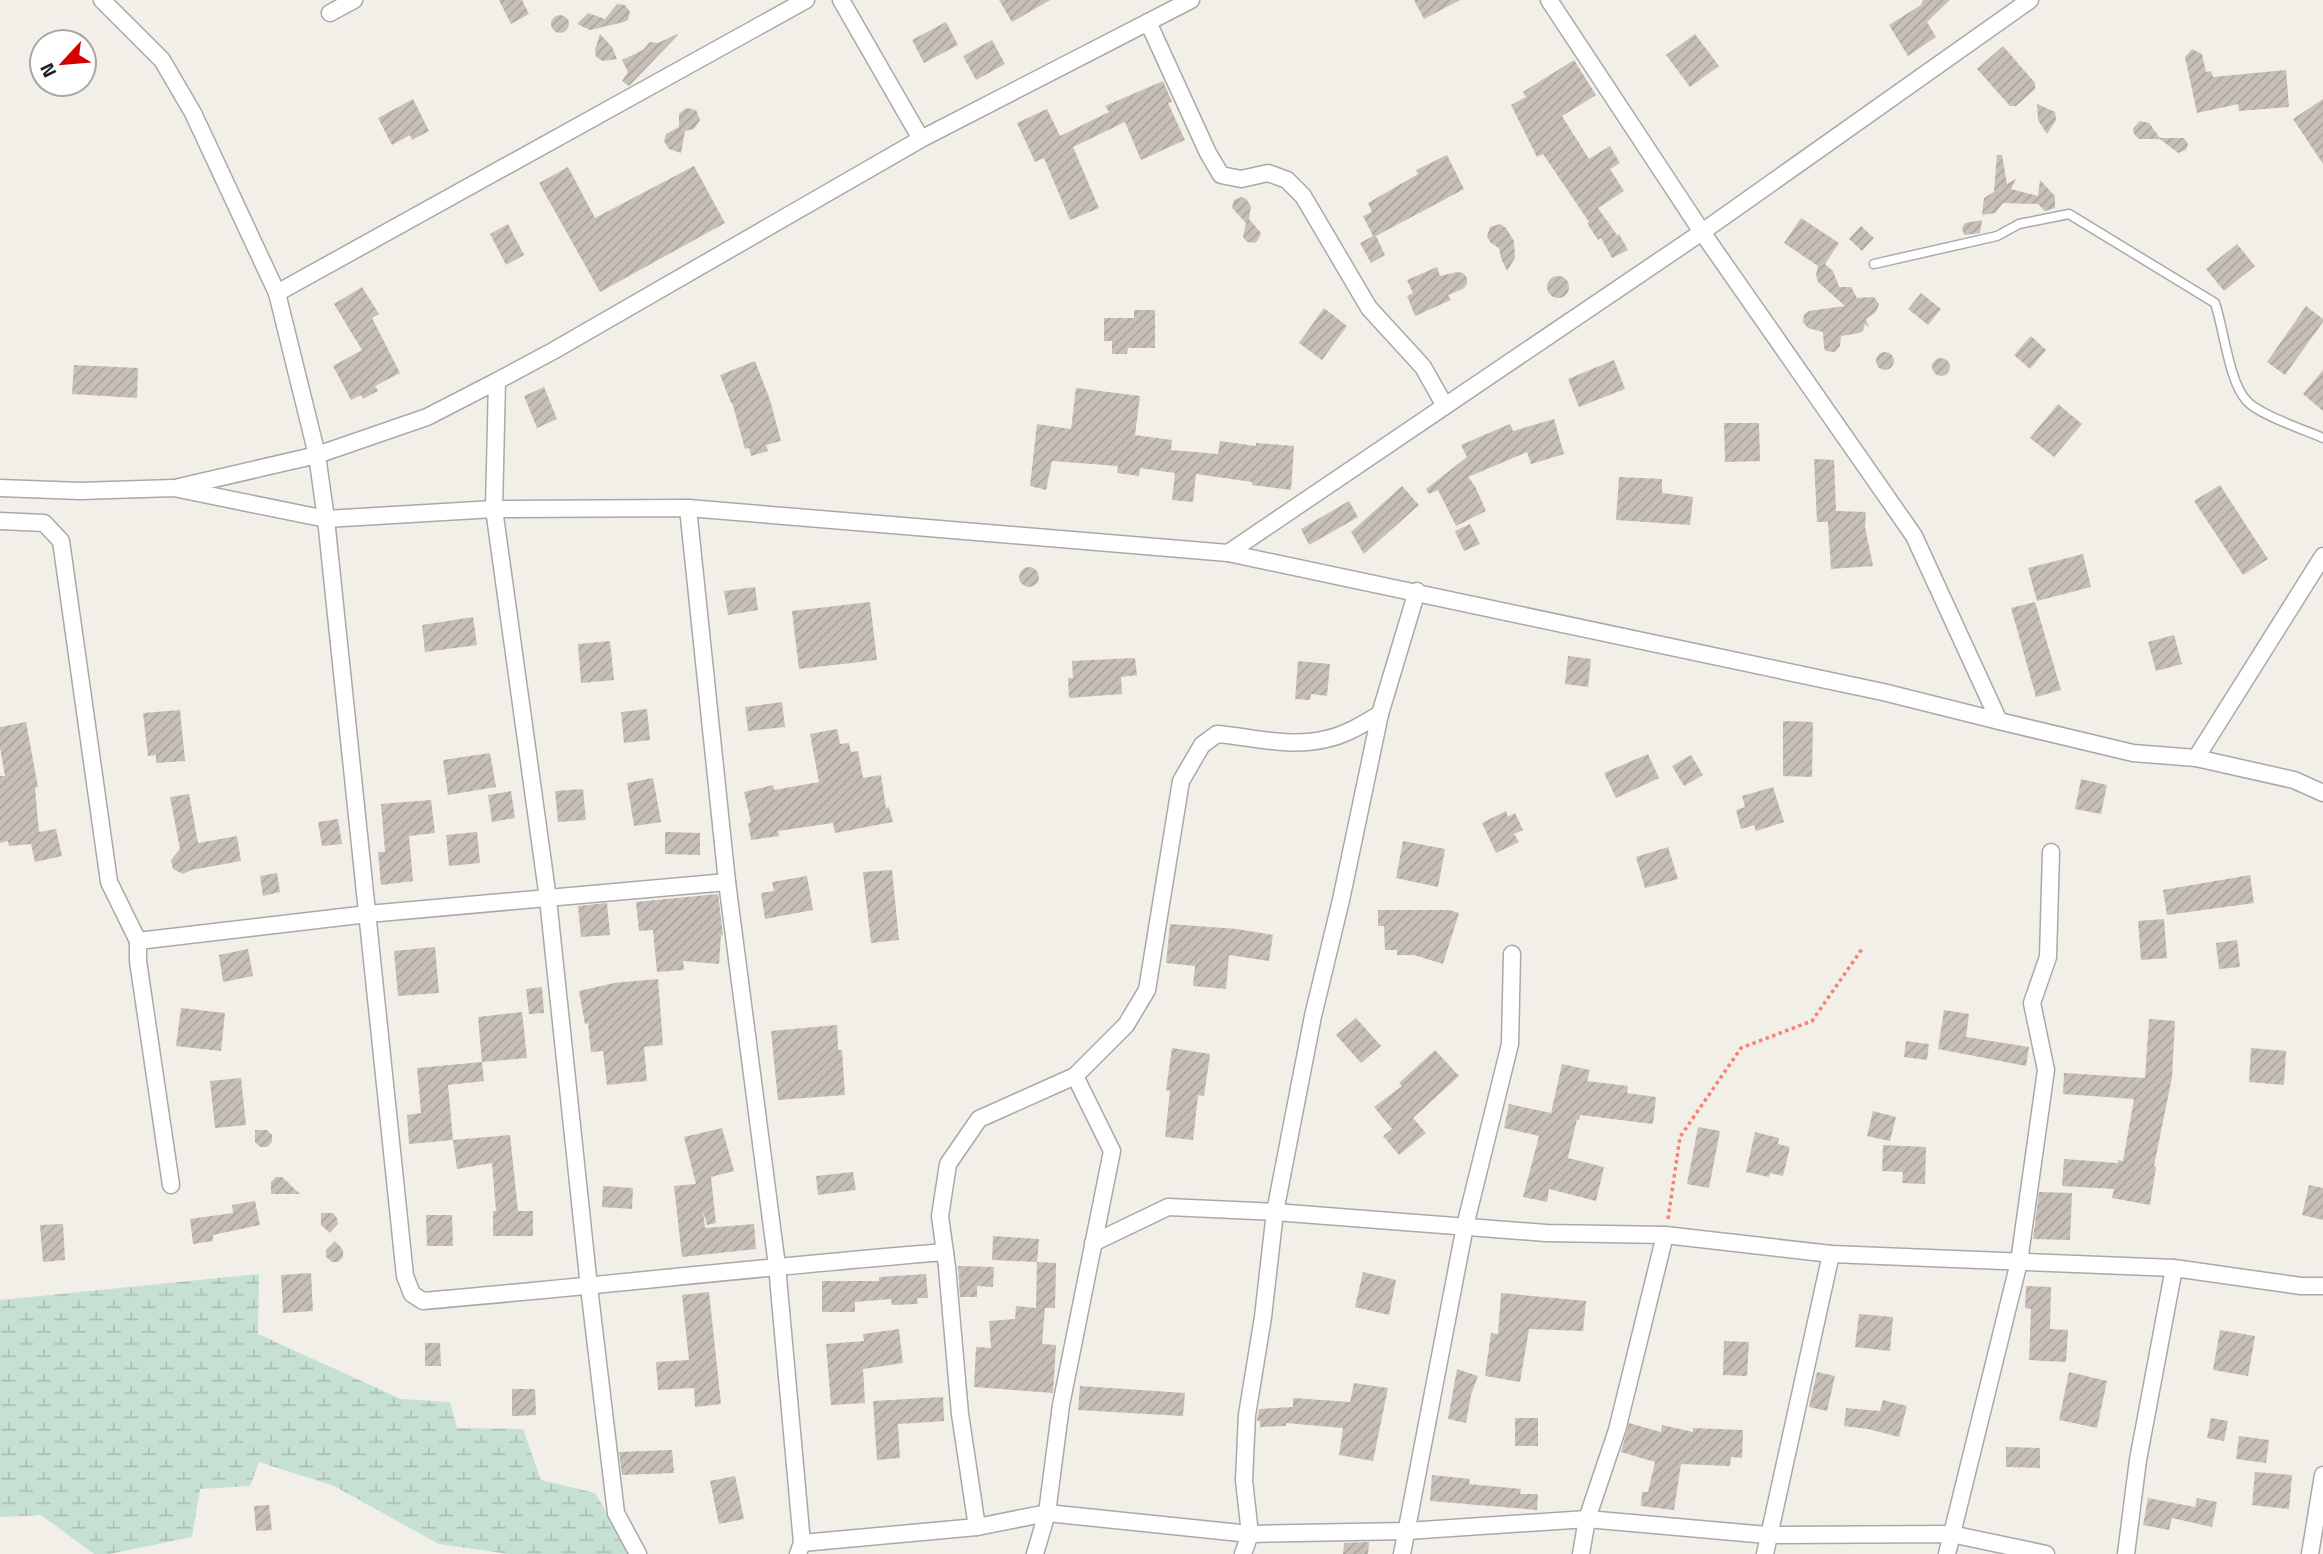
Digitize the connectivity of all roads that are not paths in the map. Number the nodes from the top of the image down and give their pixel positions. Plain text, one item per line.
1 (102, 0) edge
2 (354, 0) edge
3 (806, 0) edge
4 (841, 0) edge
5 (1191, 0) edge
6 (1549, 0) edge
7 (2030, 0) edge
8 (330, 13) dead end
9 (1148, 22) junction
10 (921, 139) junction
11 (1702, 232) junction
12 (1874, 264) dead end
13 (277, 293) junction
14 (497, 381) junction
15 (1445, 406) junction
16 (2323, 438) edge
17 (317, 455) junction
18 (0, 488) edge
19 (174, 488) junction
20 (688, 508) junction
21 (494, 509) junction
22 (326, 519) junction
23 (0, 521) edge
24 (1228, 552) junction
25 (2323, 556) edge
26 (1417, 591) junction
27 (1380, 714) junction
28 (1999, 721) junction
29 (2196, 758) junction
30 (2323, 793) edge
31 (2050, 852) dead end
32 (727, 882) junction
33 (548, 899) junction
34 (368, 914) junction
35 (138, 941) junction
36 (1511, 954) dead end
37 (1075, 1076) junction
38 (171, 1185) dead end
39 (1275, 1212) junction
40 (1465, 1226) junction
41 (1665, 1235) junction
42 (1093, 1242) junction
43 (945, 1252) junction
44 (1831, 1254) junction
45 (2019, 1262) junction
46 (777, 1266) junction
47 (2174, 1268) junction
48 (2323, 1286) edge
49 (589, 1287) junction
50 (2323, 1475) edge
51 (1047, 1513) junction
52 (1587, 1519) junction
53 (977, 1527) junction
54 (1408, 1531) junction
55 (1250, 1534) junction
56 (1951, 1534) junction
57 (1767, 1535) junction
58 (800, 1548) edge
59 (638, 1554) edge
60 (1035, 1554) edge
61 (1243, 1554) edge
62 (1402, 1554) edge
63 (1581, 1554) edge
64 (1765, 1554) edge
65 (1947, 1554) edge
66 (2046, 1554) edge
67 (2126, 1554) edge
68 (2310, 1554) edge

1 - 13 street
2 - 8 street
3 - 13 street
4 - 10 street
5 - 9 street
6 - 11 street
7 - 11 street
9 - 10 street
9 - 15 street
10 - 14 street
11 - 15 street
11 - 28 street
12 - 16 lane
13 - 17 street
14 - 17 street
14 - 21 street
15 - 24 street
17 - 19 street
17 - 22 street
18 - 19 street
19 - 22 street
20 - 21 street
20 - 24 street
20 - 32 street
21 - 22 street
21 - 33 street
22 - 34 street
23 - 35 street
24 - 26 street
25 - 29 street
26 - 27 street
26 - 28 street
27 - 37 street
27 - 39 street
28 - 29 street
29 - 30 street
31 - 45 street
32 - 33 street
32 - 46 street
33 - 34 street
33 - 49 street
34 - 35 street
34 - 49 street
35 - 38 street
36 - 40 street
37 - 42 street
37 - 43 street
39 - 40 street
39 - 42 street
39 - 55 street
40 - 41 street
40 - 54 street
41 - 44 street
41 - 52 street
42 - 51 street
43 - 46 street
43 - 53 street
44 - 45 street
44 - 57 street
45 - 47 street
45 - 56 street
46 - 49 street
46 - 58 street
47 - 48 street
47 - 67 street
49 - 59 street
50 - 68 street
51 - 53 street
51 - 55 street
51 - 60 street
52 - 54 street
52 - 57 street
52 - 63 street
53 - 58 street
54 - 55 street
54 - 62 street
55 - 61 street
56 - 57 street
56 - 65 street
56 - 66 street
57 - 64 street

